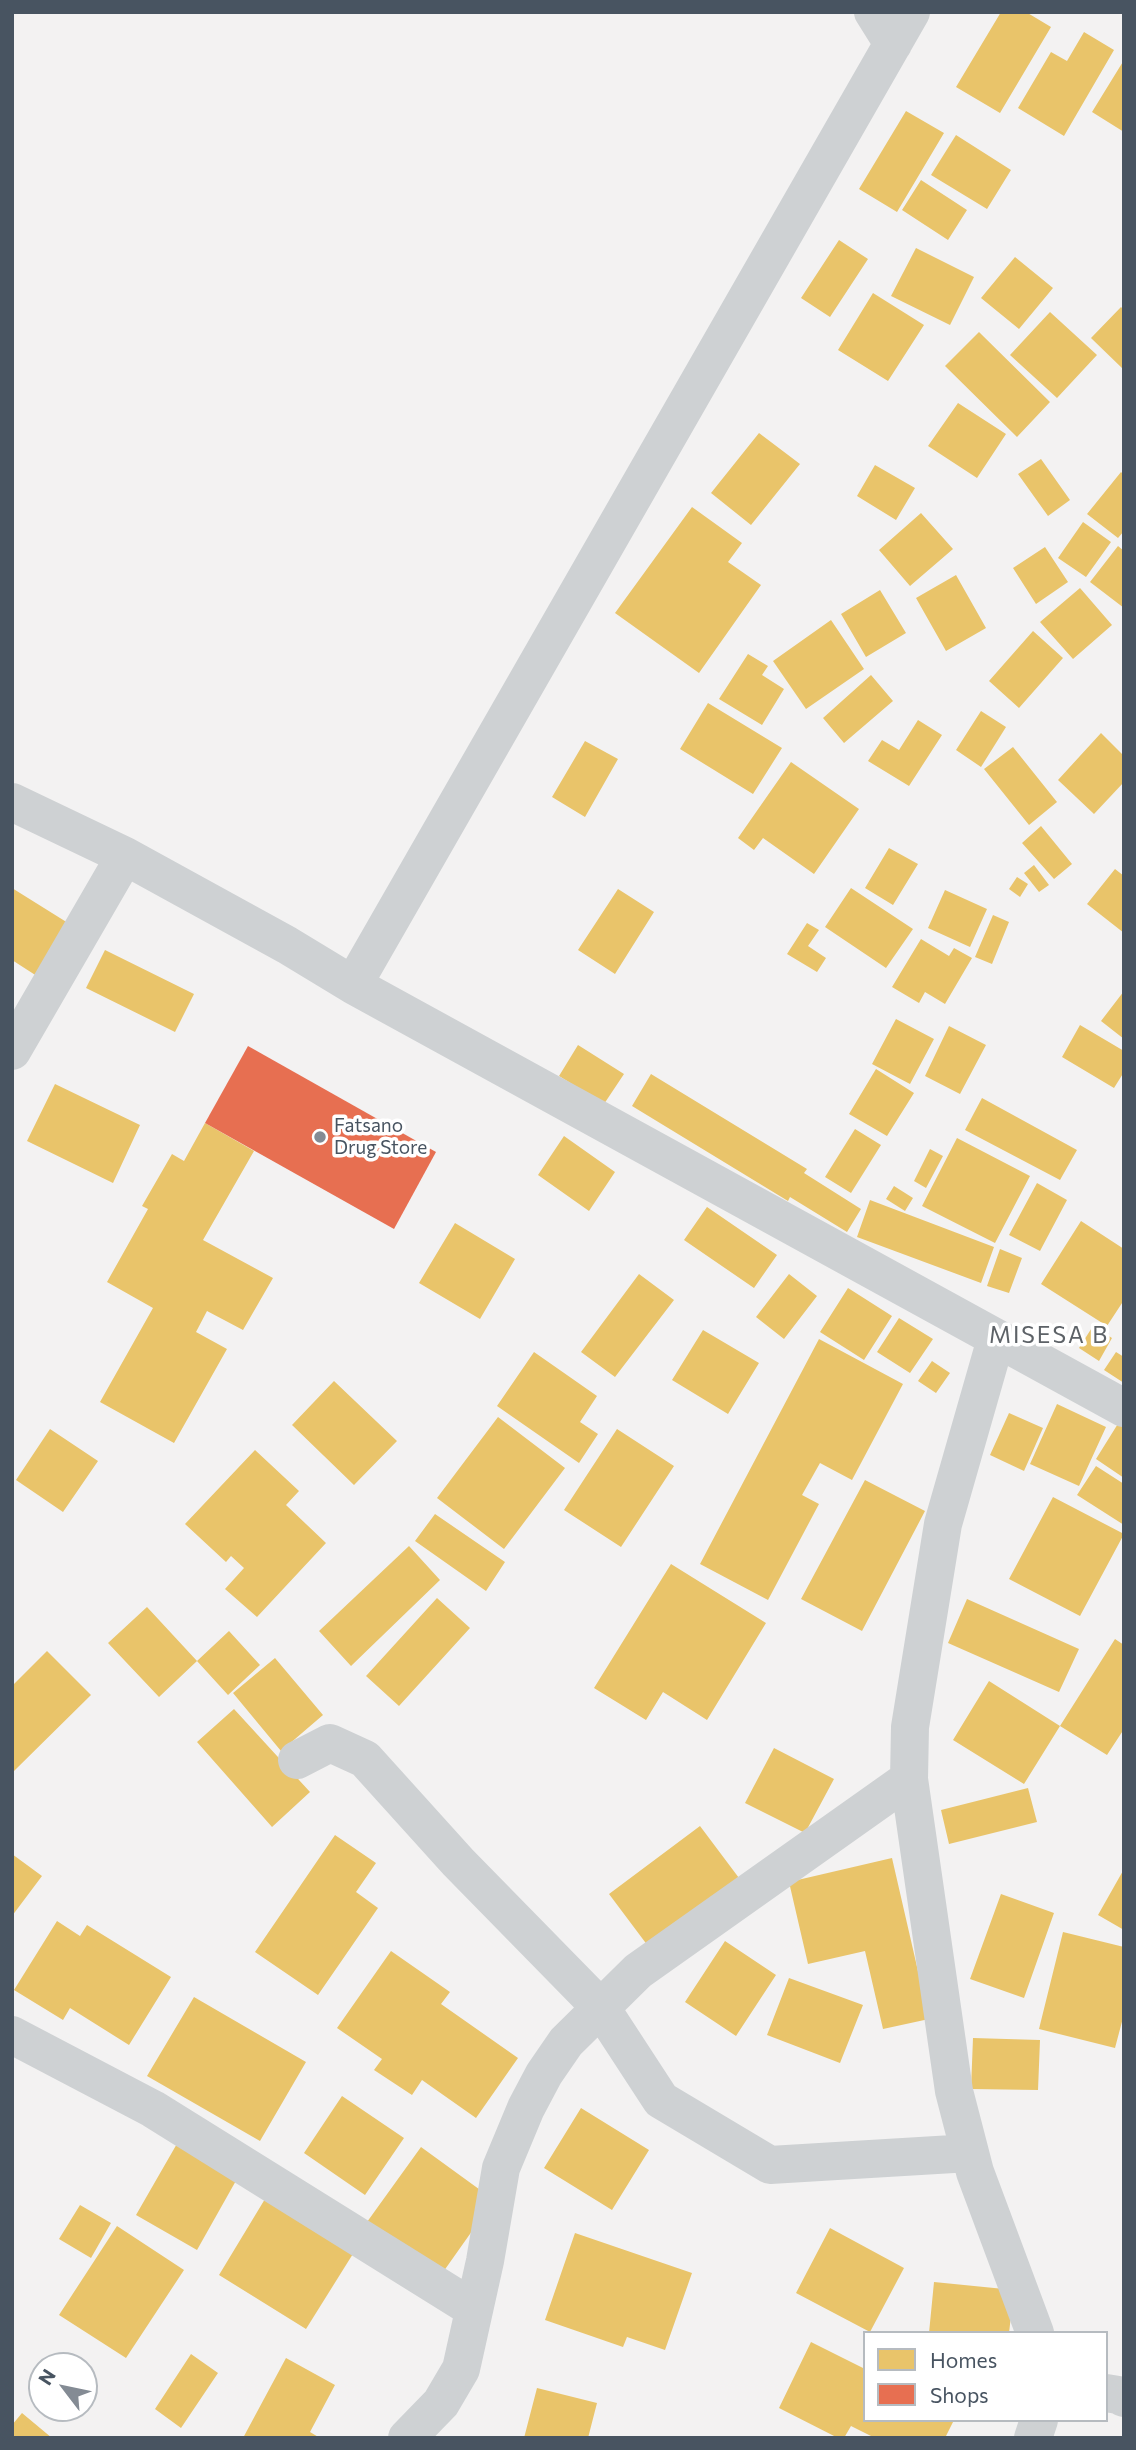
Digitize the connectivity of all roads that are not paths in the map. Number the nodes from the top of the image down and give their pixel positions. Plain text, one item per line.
1 (873, 12) edge
2 (902, 28) edge
3 (12, 802) edge
4 (125, 856) junction
5 (353, 985) junction
6 (12, 1051) edge
7 (996, 1339) junction
8 (1124, 1408) edge
9 (297, 1760) dead end
10 (909, 1779) junction
11 (601, 2008) junction
12 (12, 2035) edge
13 (970, 2153) junction
14 (474, 2309) junction
15 (1034, 2331) edge
16 (407, 2438) edge

1 - 2 street
2 - 5 street
3 - 4 street
4 - 5 street
4 - 6 street
5 - 7 street
7 - 8 street
7 - 10 street
9 - 11 street
10 - 11 street
10 - 13 street
11 - 13 street
11 - 14 street
12 - 14 street
13 - 15 street
14 - 16 street

